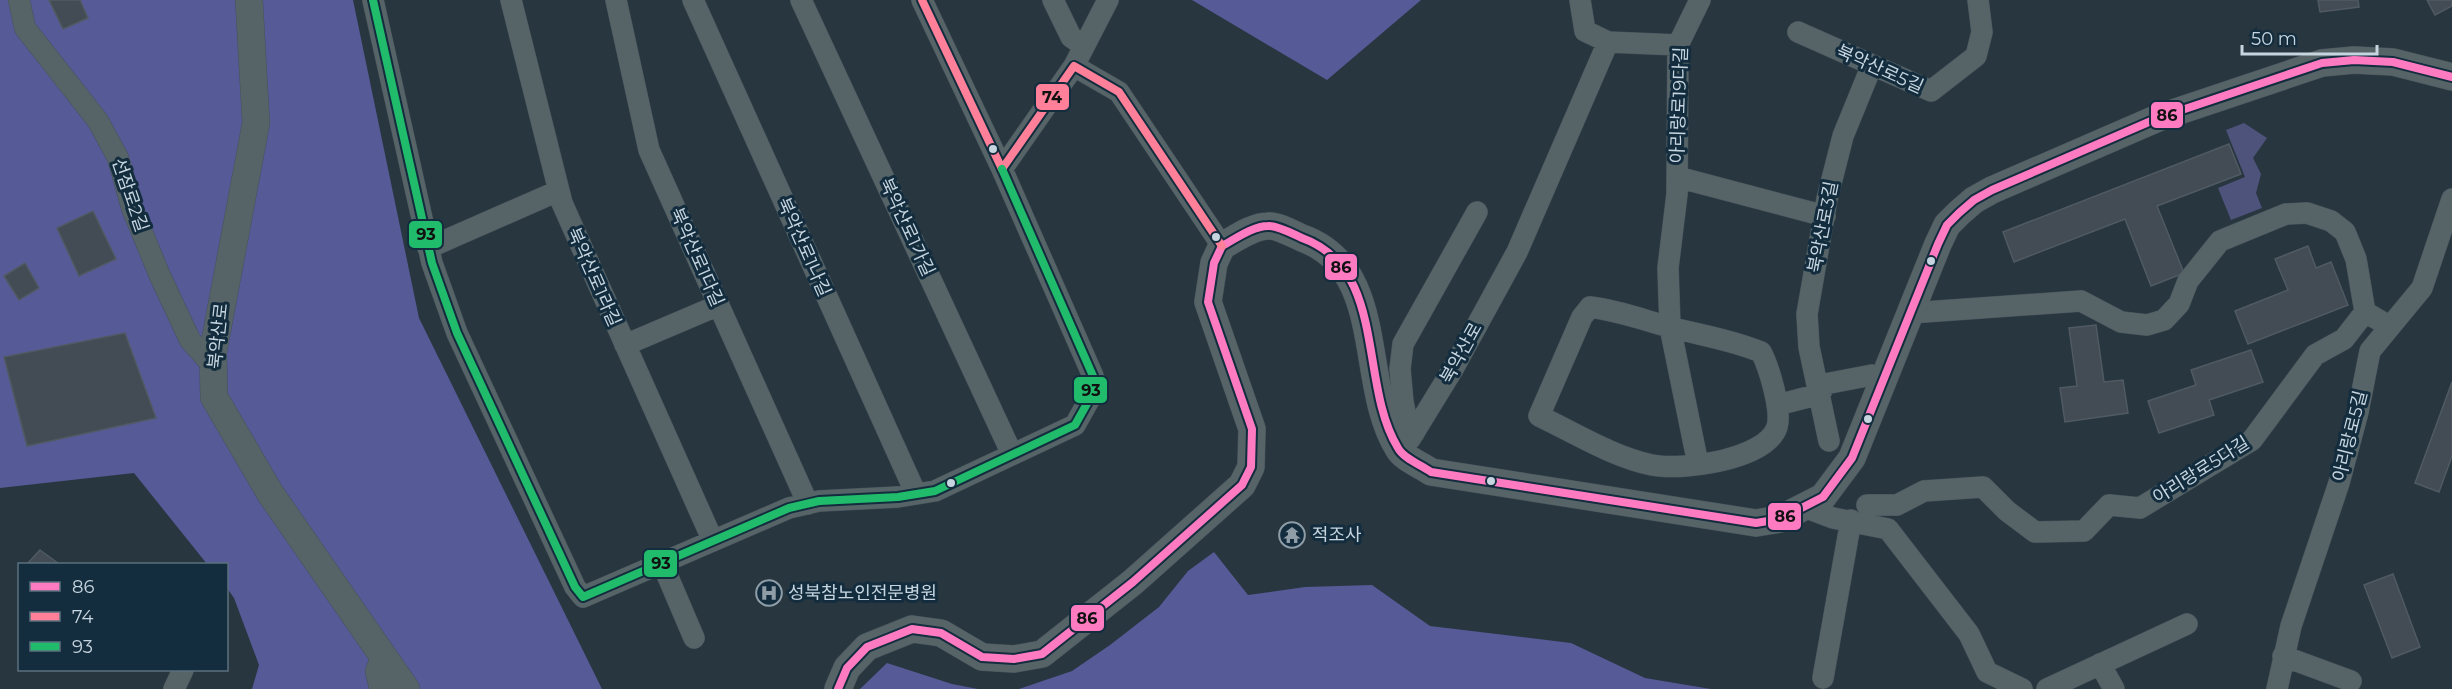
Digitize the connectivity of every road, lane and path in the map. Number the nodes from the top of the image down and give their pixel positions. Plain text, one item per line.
1 (19, 0) edge
2 (249, 0) edge
3 (373, 0) edge
4 (511, 0) edge
5 (616, 0) edge
6 (693, 0) edge
7 (801, 0) edge
8 (922, 0) edge
9 (1053, 0) edge
10 (1108, 0) edge
11 (1580, 0) edge
12 (1700, 0) edge
13 (1959, 0) edge
14 (1978, 4) edge
15 (1798, 32) dead end
16 (1608, 42) junction
17 (1678, 45) junction
18 (1084, 46) junction
19 (1872, 65) junction
20 (1074, 66) junction
21 (2452, 77) edge
22 (1002, 169) junction
23 (1677, 177) junction
24 (558, 191) junction
25 (2452, 199) edge
26 (1477, 212) dead end
27 (1824, 216) junction
28 (1222, 246) junction
29 (428, 248) junction
30 (719, 305) junction
31 (2365, 312) junction
32 (1910, 313) junction
33 (2389, 326) junction
34 (1670, 327) junction
35 (625, 345) junction
36 (213, 366) junction
37 (1883, 379) junction
38 (1820, 394) junction
39 (1776, 405) junction
40 (1406, 441) junction
41 (1829, 441) dead end
42 (1012, 454) junction
43 (1698, 464) junction
44 (916, 494) junction
45 (808, 504) junction
46 (1867, 505) dead end
47 (1804, 507) junction
48 (1851, 520) junction
49 (713, 541) junction
50 (662, 563) junction
51 (2187, 624) dead end
52 (694, 638) dead end
53 (382, 655) junction
54 (2283, 656) junction
55 (2100, 664) junction
56 (182, 671) edge
57 (1823, 678) dead end
58 (2351, 681) dead end
59 (174, 689) edge
60 (380, 689) edge
61 (406, 689) edge
62 (838, 689) edge
63 (2022, 689) edge
64 (2048, 689) edge
65 (2114, 689) edge
66 (2277, 689) edge

1 - 36 street, 선잠로2길
2 - 36 street, 북악산로
3 - 29 street
4 - 24 street, 북악산로1라길
5 - 30 street, 북악산로1다길
6 - 44 street, 북악산로1나길
7 - 42 street, 북악산로1가길
8 - 22 street
9 - 18 street
10 - 18 street
11 - 16 street
12 - 17 street, 아리랑로19다길
13 - 14 street, 북악산로5길
14 - 19 street, 북악산로5길
15 - 19 street, 북악산로5길
16 - 17 street
16 - 40 street, 북악산로
17 - 23 street, 아리랑로19다길
18 - 20 street
19 - 27 street, 북악산로3길
20 - 22 street
20 - 28 street
21 - 32 street
22 - 42 street
23 - 27 street, 아리랑로19다길
23 - 34 street, 아리랑로19다길
24 - 29 street
24 - 35 street, 북악산로1라길
25 - 33 street, 아리랑로5길
26 - 40 street
27 - 38 street, 북악산로3길
28 - 40 street
28 - 62 street
29 - 50 street
30 - 35 street
30 - 45 street, 북악산로1다길
31 - 32 street
31 - 33 street
31 - 46 street, 아리랑로5다길
32 - 37 street
33 - 54 street, 아리랑로5길
34 - 39 street
34 - 43 street, 아리랑로19다길
34 - 43 street
35 - 49 street, 북악산로1라길
36 - 53 street, 북악산로
37 - 38 street
37 - 47 street
38 - 39 street
38 - 41 street, 북악산로3길
39 - 43 street
40 - 47 street
42 - 44 street
44 - 45 street
45 - 49 street
47 - 48 street
48 - 57 street
48 - 63 street
49 - 50 street
50 - 52 street
51 - 55 street
53 - 60 street
53 - 61 street, 북악산로
54 - 58 street
54 - 66 street, 아리랑로5길
55 - 64 street
55 - 65 street
56 - 59 street

